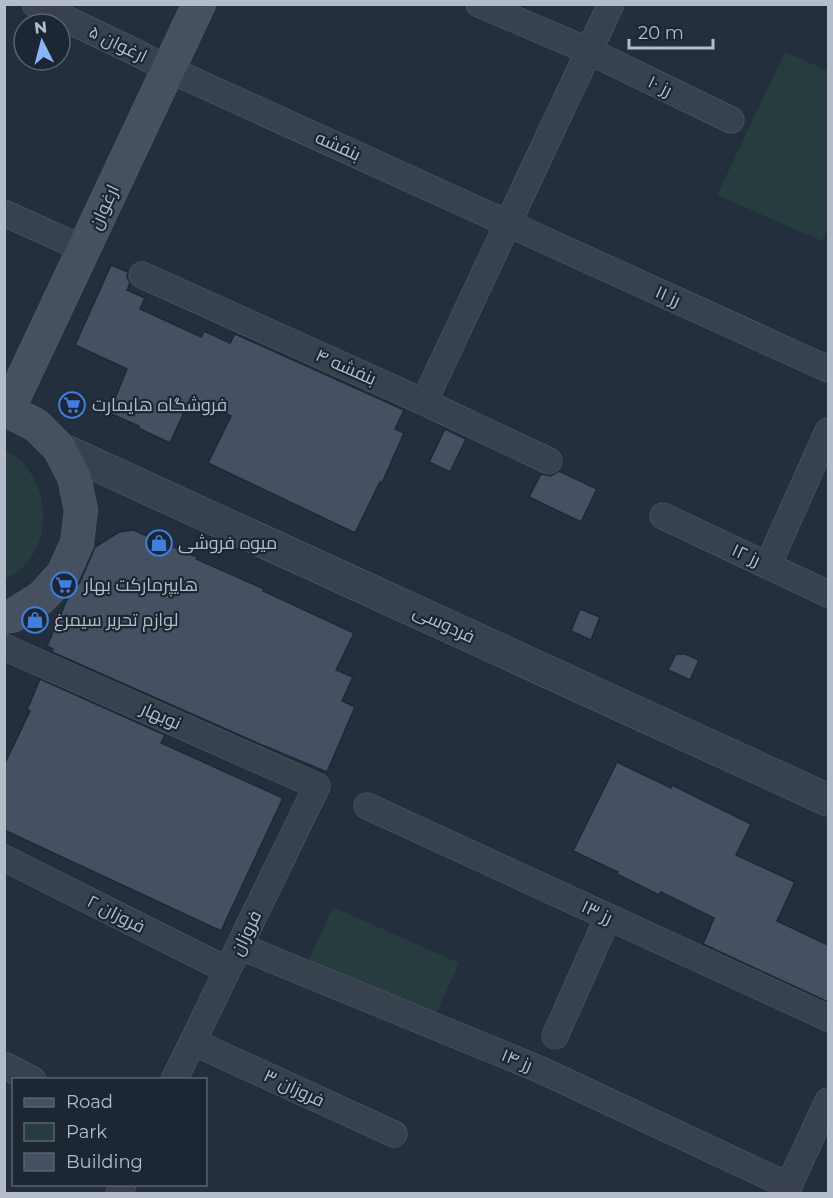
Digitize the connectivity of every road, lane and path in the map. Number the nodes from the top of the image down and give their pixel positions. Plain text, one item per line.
1 (35, 4) edge
2 (199, 4) edge
3 (479, 4) edge
4 (611, 4) edge
5 (589, 51) junction
6 (168, 69) junction
7 (731, 120) dead end
8 (4, 213) edge
9 (508, 223) junction
10 (84, 249) junction
11 (142, 275) dead end
12 (828, 369) edge
13 (424, 402) junction
14 (6, 409) edge
15 (828, 431) edge
16 (59, 448) junction
17 (549, 461) dead end
18 (663, 516) dead end
19 (768, 565) junction
20 (828, 594) edge
21 (4, 617) edge
22 (4, 647) edge
23 (317, 786) joint
24 (828, 800) edge
25 (366, 806) dead end
26 (4, 858) edge
27 (608, 917) junction
28 (239, 946) junction
29 (227, 970) junction
30 (828, 1018) edge
31 (555, 1036) dead end
32 (193, 1042) junction
33 (4, 1065) edge
34 (29, 1078) edge
35 (175, 1078) edge
36 (828, 1101) edge
37 (394, 1134) dead end
38 (787, 1190) edge

1 - 6 street, ارغوان ۵
2 - 6 main road, ارغوان
3 - 5 street, رز ۱۰
4 - 5 street
5 - 7 street, رز ۱۰
5 - 9 street
6 - 9 street, بنفشه
6 - 10 main road, ارغوان
8 - 10 street
9 - 12 street, رز ۱۱
9 - 13 street
10 - 14 main road, ارغوان
11 - 13 street, بنفشه ۴
13 - 17 street, بنفشه ۴
14 - 16 main road
15 - 19 street
16 - 21 main road
16 - 24 street, فردوسی
18 - 19 street, رز ۱۲
19 - 20 street, رز ۱۲
22 - 23 street, نوبهار
23 - 28 street, فروزان
25 - 27 street, رز ۱۳
26 - 29 street, فروزان ۲
27 - 30 street, رز ۱۳
27 - 31 street
28 - 29 street, فروزان
28 - 38 street, رز ۱۴
29 - 32 street, فروزان
32 - 35 street, فروزان
32 - 37 street, فروزان ۳
33 - 34 street
36 - 38 street

